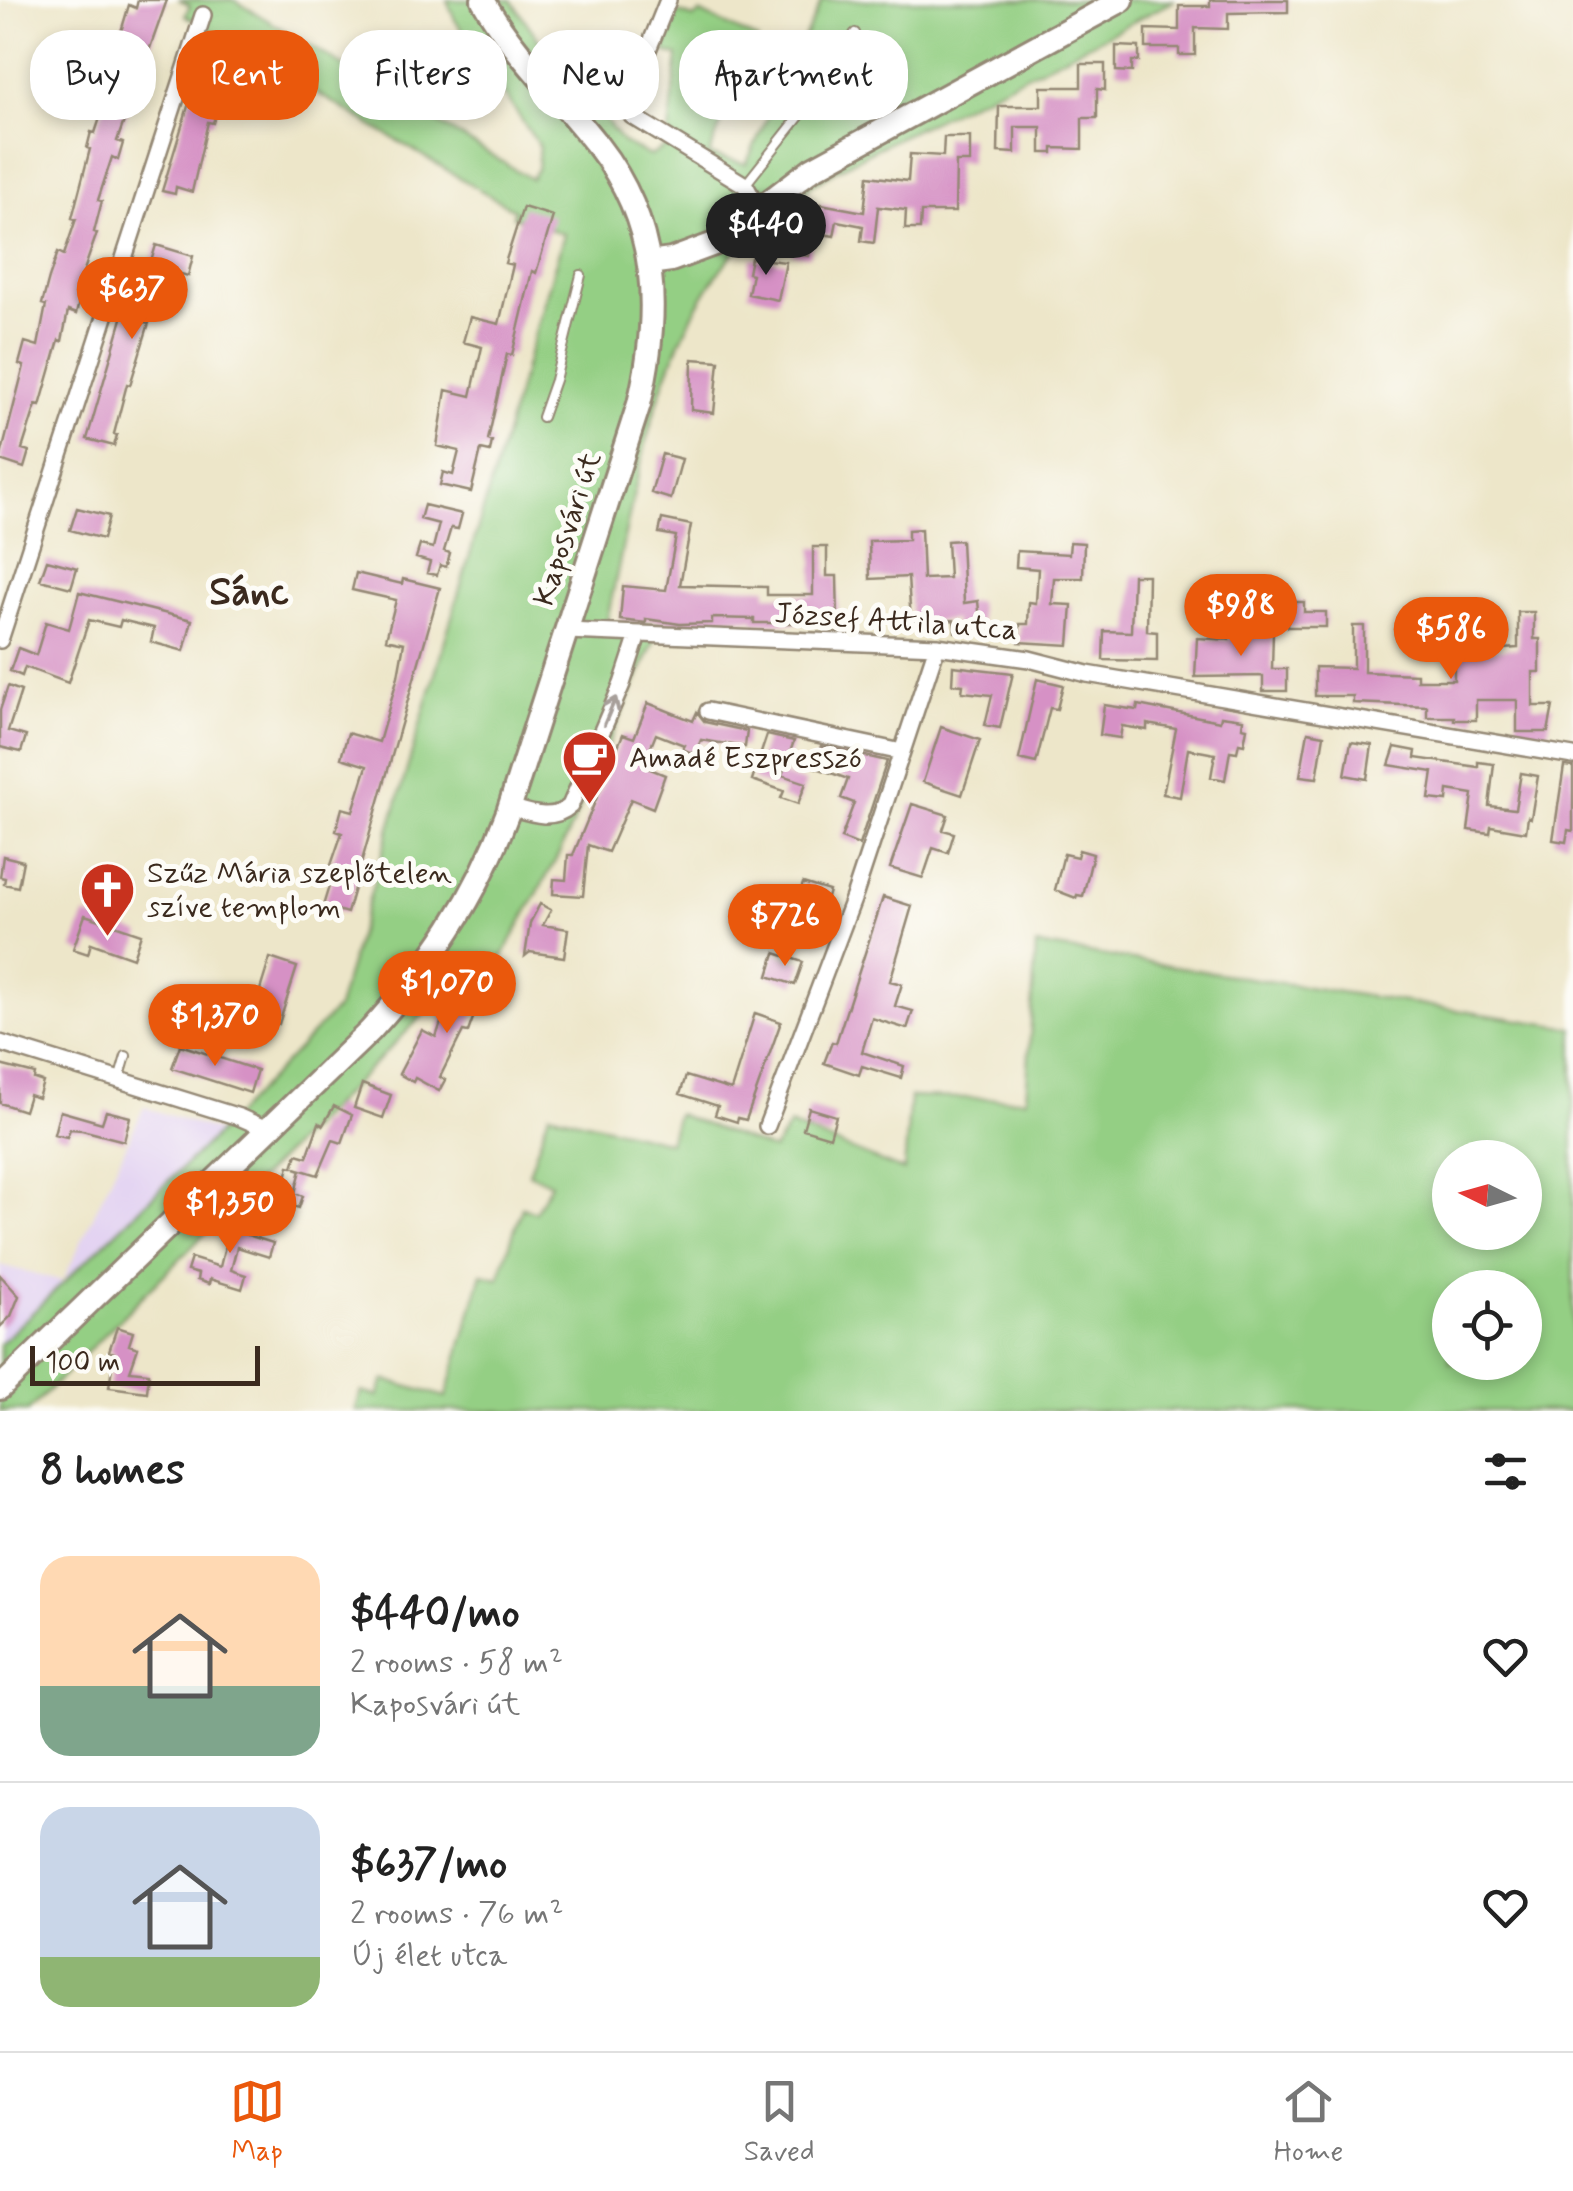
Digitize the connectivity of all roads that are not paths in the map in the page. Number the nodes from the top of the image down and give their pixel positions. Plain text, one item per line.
1 (483, 0) edge
2 (668, 0) edge
3 (1122, 0) edge
4 (203, 15) dead end
5 (797, 120) edge
6 (745, 185) junction
7 (758, 208) junction
8 (649, 262) junction
9 (581, 275) dead end
10 (542, 417) dead end
11 (567, 631) junction
12 (638, 635) junction
13 (0, 640) edge
14 (937, 646) junction
15 (708, 710) dead end
16 (902, 752) junction
17 (1573, 756) edge
18 (510, 807) junction
19 (0, 1043) edge
20 (126, 1056) dead end
21 (118, 1080) junction
22 (767, 1126) dead end
23 (269, 1130) junction
24 (0, 1388) edge

1 - 8 main road, Kaposvári út
2 - 6 street
3 - 7 main road
4 - 13 street
5 - 6 lane
6 - 7 street
7 - 8 main road
8 - 11 main road, Kaposvári út
9 - 10 lane
11 - 12 street, József Attila utca
11 - 18 main road, Kaposvári út
12 - 14 street, József Attila utca
18 -> 12 street
14 - 16 street
14 - 17 street, József Attila utca
15 - 16 street
16 - 22 street
18 - 23 main road, Kaposvári út
19 - 21 street
20 - 21 lane
21 - 23 street
23 - 24 main road, Kaposvári út

